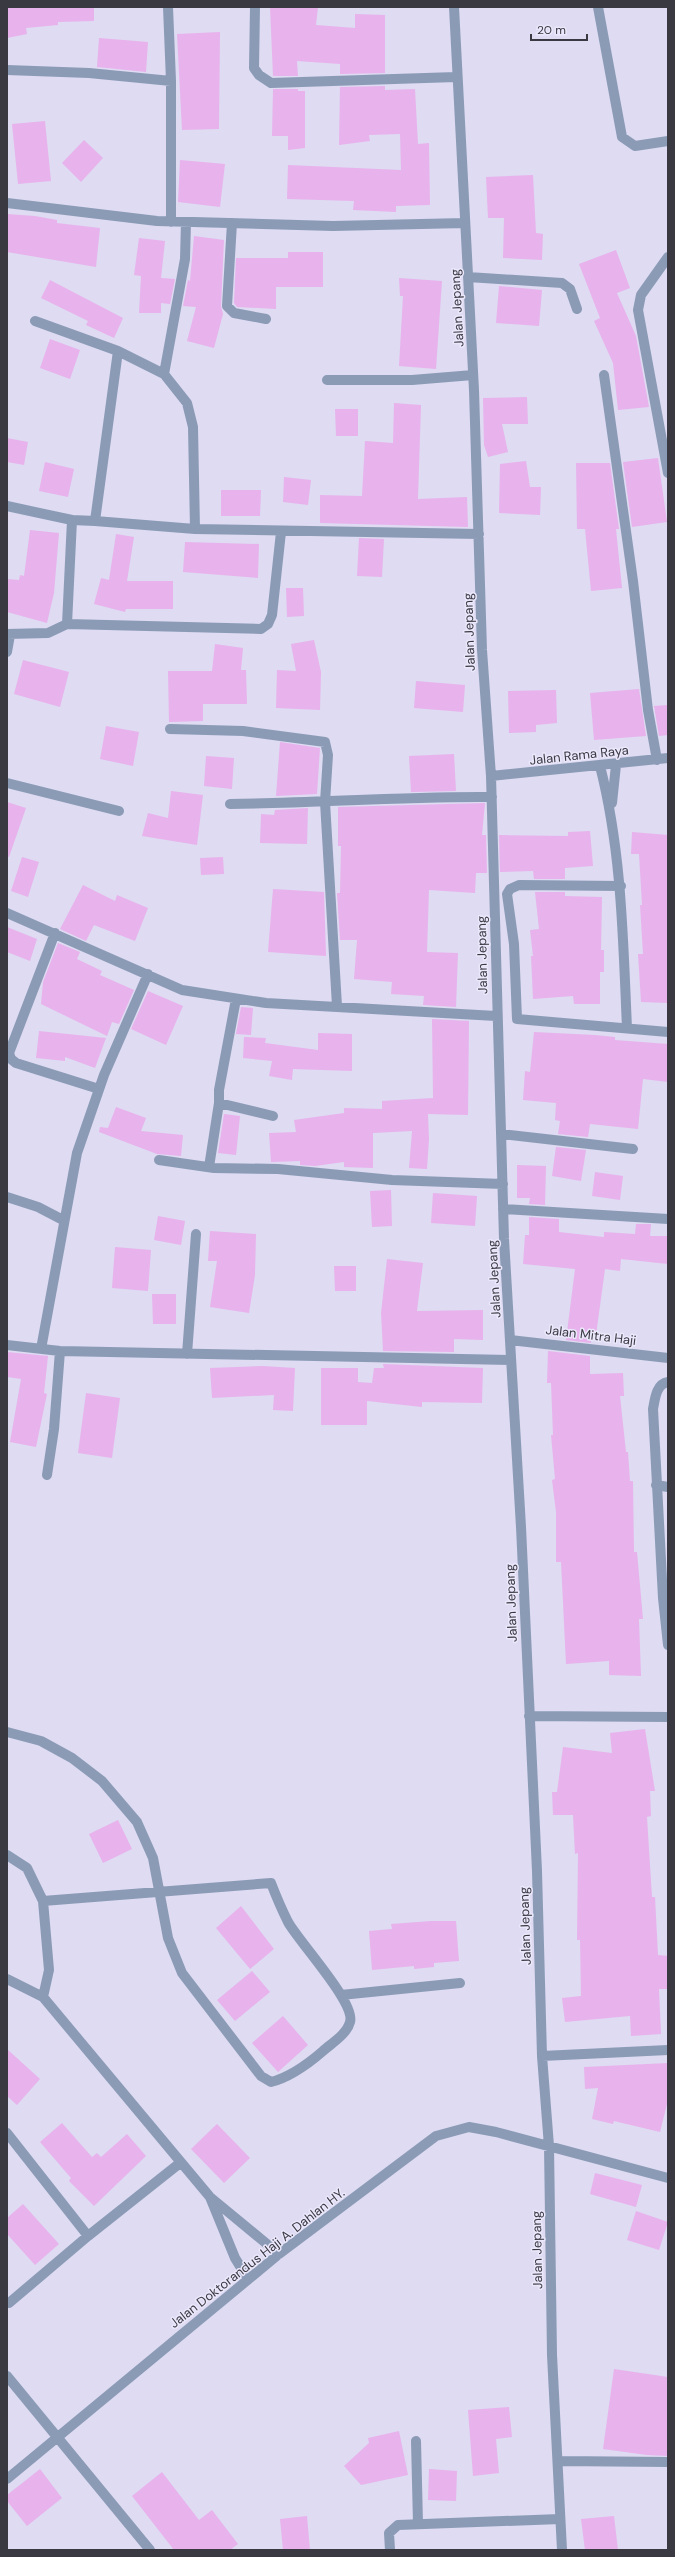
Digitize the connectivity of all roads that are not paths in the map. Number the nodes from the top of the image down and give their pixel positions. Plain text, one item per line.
1 (168, 7) edge
2 (255, 7) edge
3 (454, 7) edge
4 (598, 7) edge
5 (7, 70) edge
6 (456, 77) junction
7 (171, 82) junction
8 (668, 141) edge
9 (7, 203) edge
10 (171, 222) junction
11 (186, 222) junction
12 (232, 222) junction
13 (465, 223) junction
14 (668, 257) edge
15 (468, 277) junction
16 (577, 310) dead end
17 (266, 319) dead end
18 (35, 321) dead end
19 (118, 351) junction
20 (164, 374) junction
21 (473, 375) junction
22 (604, 375) dead end
23 (328, 380) dead end
24 (665, 437) edge
25 (668, 473) edge
26 (7, 506) edge
27 (72, 520) junction
28 (95, 521) junction
29 (195, 529) junction
30 (281, 532) junction
31 (478, 534) junction
32 (67, 624) junction
33 (9, 634) edge
34 (7, 652) edge
35 (170, 729) dead end
36 (668, 758) edge
37 (657, 760) junction
38 (616, 765) junction
39 (600, 766) junction
40 (492, 776) junction
41 (7, 783) edge
42 (492, 797) junction
43 (325, 802) junction
44 (230, 804) dead end
45 (611, 810) junction
46 (119, 811) dead end
47 (621, 886) junction
48 (7, 913) edge
49 (54, 933) junction
50 (148, 974) junction
51 (236, 999) junction
52 (337, 1006) junction
53 (496, 1016) junction
54 (627, 1028) junction
55 (668, 1032) edge
56 (99, 1089) junction
57 (219, 1103) junction
58 (273, 1116) dead end
59 (501, 1134) junction
60 (633, 1148) dead end
61 (159, 1160) dead end
62 (209, 1167) junction
63 (502, 1184) junction
64 (7, 1197) edge
65 (504, 1209) junction
66 (668, 1219) edge
67 (64, 1220) junction
68 (196, 1234) dead end
69 (510, 1340) junction
70 (7, 1344) edge
71 (41, 1349) junction
72 (60, 1351) junction
73 (187, 1354) junction
74 (668, 1358) edge
75 (511, 1360) junction
76 (668, 1382) edge
77 (47, 1475) dead end
78 (656, 1486) junction
79 (668, 1487) edge
80 (665, 1598) edge
81 (668, 1645) edge
82 (529, 1716) junction
83 (668, 1717) edge
84 (7, 1732) edge
85 (7, 1855) edge
86 (158, 1893) junction
87 (44, 1901) junction
88 (7, 1979) edge
89 (460, 1983) dead end
90 (341, 1995) junction
91 (43, 1997) junction
92 (668, 2050) edge
93 (542, 2056) junction
94 (7, 2133) edge
95 (548, 2146) junction
96 (180, 2163) junction
97 (668, 2178) edge
98 (210, 2197) junction
99 (88, 2236) junction
100 (279, 2254) junction
101 (248, 2279) junction
102 (9, 2303) dead end
103 (7, 2376) edge
104 (58, 2437) junction
105 (416, 2441) dead end
106 (558, 2461) junction
107 (668, 2462) edge
108 (7, 2479) edge
109 (560, 2519) junction
110 (418, 2524) junction
111 (150, 2550) edge
112 (390, 2550) edge
113 (562, 2550) edge

1 - 7 street
2 - 6 street
3 - 6 street, Jalan Jepang
4 - 8 street
5 - 7 street
6 - 13 street, Jalan Jepang
7 - 10 street
9 - 10 street
10 - 11 street
11 - 12 street
11 - 20 street
12 - 13 street
12 - 17 street
13 - 15 street, Jalan Jepang
14 - 24 street
15 - 16 street
15 - 21 street, Jalan Jepang
18 - 19 street
19 - 20 street
19 - 28 street
20 - 29 street
21 - 23 street
21 - 31 street, Jalan Jepang
22 - 37 street
24 - 25 street
26 - 27 street
27 - 28 street
27 - 32 street
28 - 29 street
29 - 30 street
30 - 31 street
30 - 32 street
31 - 40 street, Jalan Jepang
32 - 33 street
33 - 34 street
35 - 43 street
36 - 37 street, Jalan Rama Raya
37 - 38 street, Jalan Rama Raya
38 - 39 street, Jalan Rama Raya
38 - 45 street
39 - 40 street, Jalan Rama Raya
39 - 45 street
40 - 42 street, Jalan Jepang
41 - 46 street
42 - 43 street
42 - 53 street, Jalan Jepang
43 - 44 street
43 - 52 street
45 - 47 street
47 - 54 street
47 - 54 street
48 - 49 street
49 - 50 street
49 - 56 street
50 - 51 street
50 - 56 street
51 - 52 street
51 - 57 street
52 - 53 street
53 - 59 street, Jalan Jepang
54 - 55 street
56 - 67 street
57 - 58 street
57 - 62 street
59 - 60 street
59 - 63 street, Jalan Jepang
61 - 62 street
62 - 63 street
63 - 65 street, Jalan Jepang
64 - 67 street
65 - 66 street
65 - 69 street, Jalan Jepang
67 - 71 street
68 - 73 street
69 - 74 street, Jalan Mitra Haji
69 - 75 street, Jalan Jepang
70 - 71 street
71 - 72 street
72 - 73 street
72 - 77 street
73 - 75 street
75 - 82 street, Jalan Jepang
76 - 78 street
78 - 79 street
78 - 80 street
80 - 81 street
82 - 83 street
82 - 93 street, Jalan Jepang
84 - 86 street
85 - 87 street
86 - 87 street
86 - 90 street
86 - 90 street
87 - 91 street
88 - 91 street
89 - 90 street
91 - 96 street
92 - 93 street
93 - 95 street, Jalan Jepang
94 - 99 street
95 - 97 street, Jalan Doktorandus Haji A. Dahlan HY.
95 - 100 street, Jalan Doktorandus Haji A. Dahlan HY.
95 - 106 street, Jalan Jepang
96 - 98 street
96 - 99 street
98 - 100 street
98 - 101 street
99 - 102 street
100 - 101 street, Jalan Doktorandus Haji A. Dahlan HY.
101 - 104 street, Jalan Doktorandus Haji A. Dahlan HY.
103 - 104 street
104 - 108 street, Jalan Doktorandus Haji A. Dahlan HY.
104 - 111 street
105 - 110 street
106 - 107 street
106 - 109 street, Jalan Jepang
109 - 110 street
109 - 113 street, Jalan Jepang
110 - 112 street

